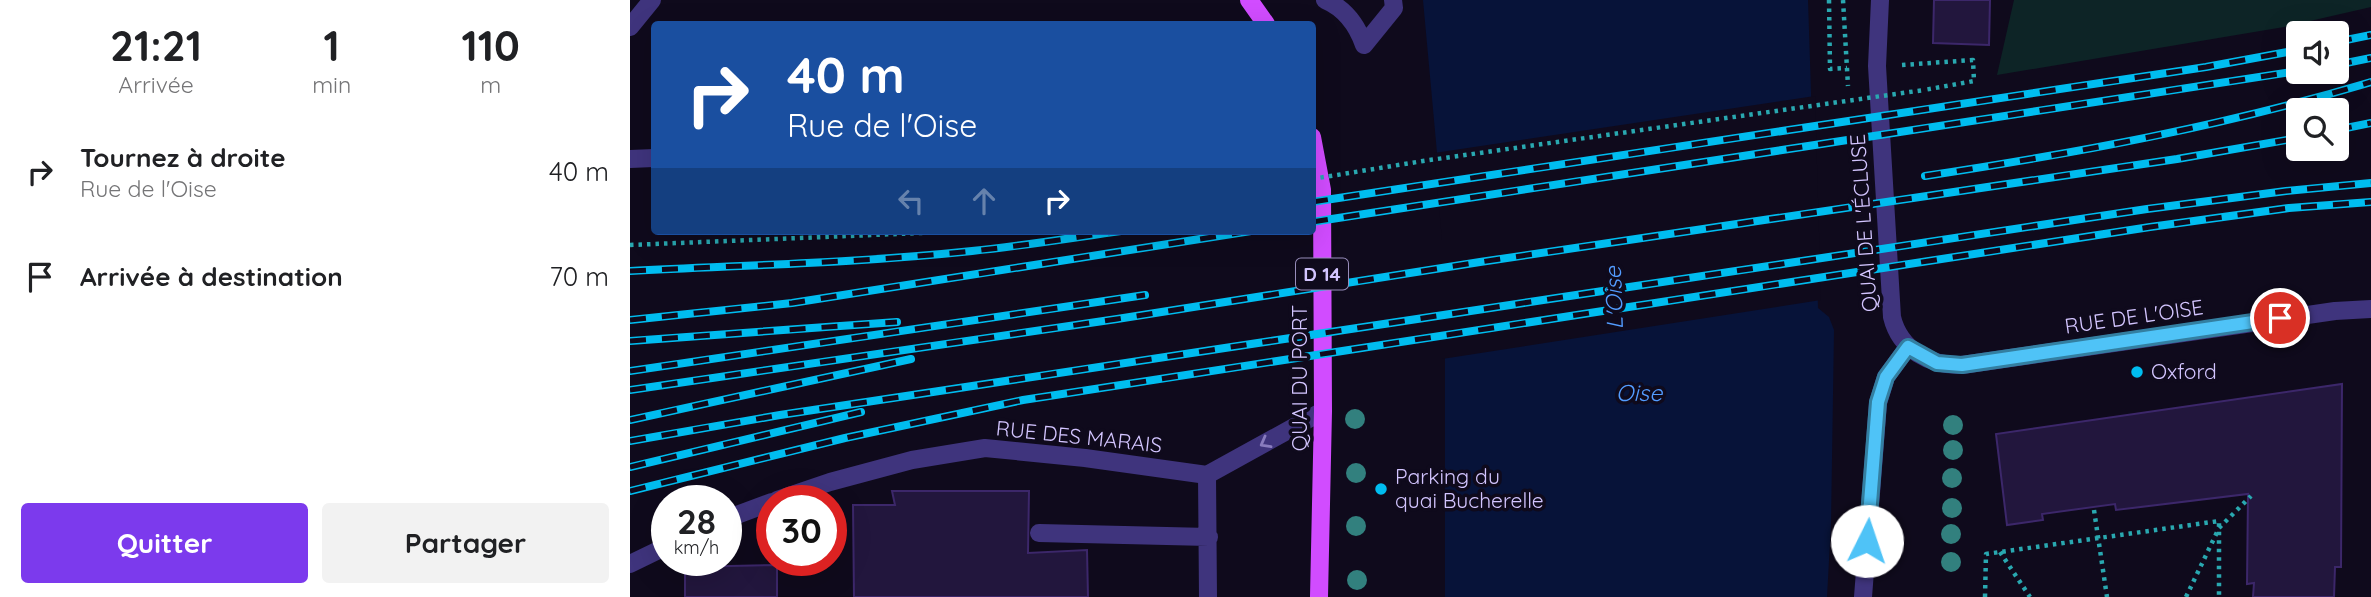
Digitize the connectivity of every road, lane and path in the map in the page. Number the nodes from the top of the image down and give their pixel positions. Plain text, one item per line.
1 (652, 0) edge
2 (1250, 0) edge
3 (1325, 0) edge
4 (1394, 0) edge
5 (1829, 0) edge
6 (1880, 0) edge
7 (1264, 21) edge
8 (630, 27) edge
9 (1877, 66) junction
10 (1847, 68) dead end
11 (1316, 158) edge
12 (630, 159) edge
13 (651, 159) edge
14 (1316, 178) edge
15 (872, 235) edge
16 (630, 245) edge
17 (2371, 309) edge
18 (1908, 347) junction
19 (1323, 411) junction
20 (1207, 475) junction
21 (821, 485) edge
22 (2250, 496) dead end
23 (2094, 510) dead end
24 (2219, 528) junction
25 (1039, 533) dead end
26 (1209, 537) junction
27 (2099, 538) junction
28 (2000, 552) junction
29 (651, 554) edge
30 (630, 564) edge
31 (1208, 597) edge
32 (1321, 597) edge
33 (1863, 597) edge
34 (1985, 597) edge
35 (2030, 597) edge
36 (2107, 597) edge
37 (2186, 597) edge
38 (2219, 597) edge

1 - 8 street
2 - 7 main road
3 - 4 street
5 - 10 path
6 - 9 street, QUAI DE L'ÉCLUSE
9 - 14 path, bridge
9 - 18 street, QUAI DE L'ÉCLUSE
11 - 19 main road, QUAI DU PORT / D 14
12 - 13 street
15 - 16 path
17 - 18 street, RUE DE L'OISE
18 - 33 street
19 -> 20 street
19 - 32 main road, QUAI DU PORT / D 14
20 - 21 street, RUE DES MARAIS
20 - 26 street
22 - 24 path
23 - 27 path
24 - 27 path
24 - 37 path
24 - 38 path
25 - 26 street
26 - 31 street
27 - 28 path
27 - 36 path
28 - 34 path
28 - 35 path
29 - 30 street

